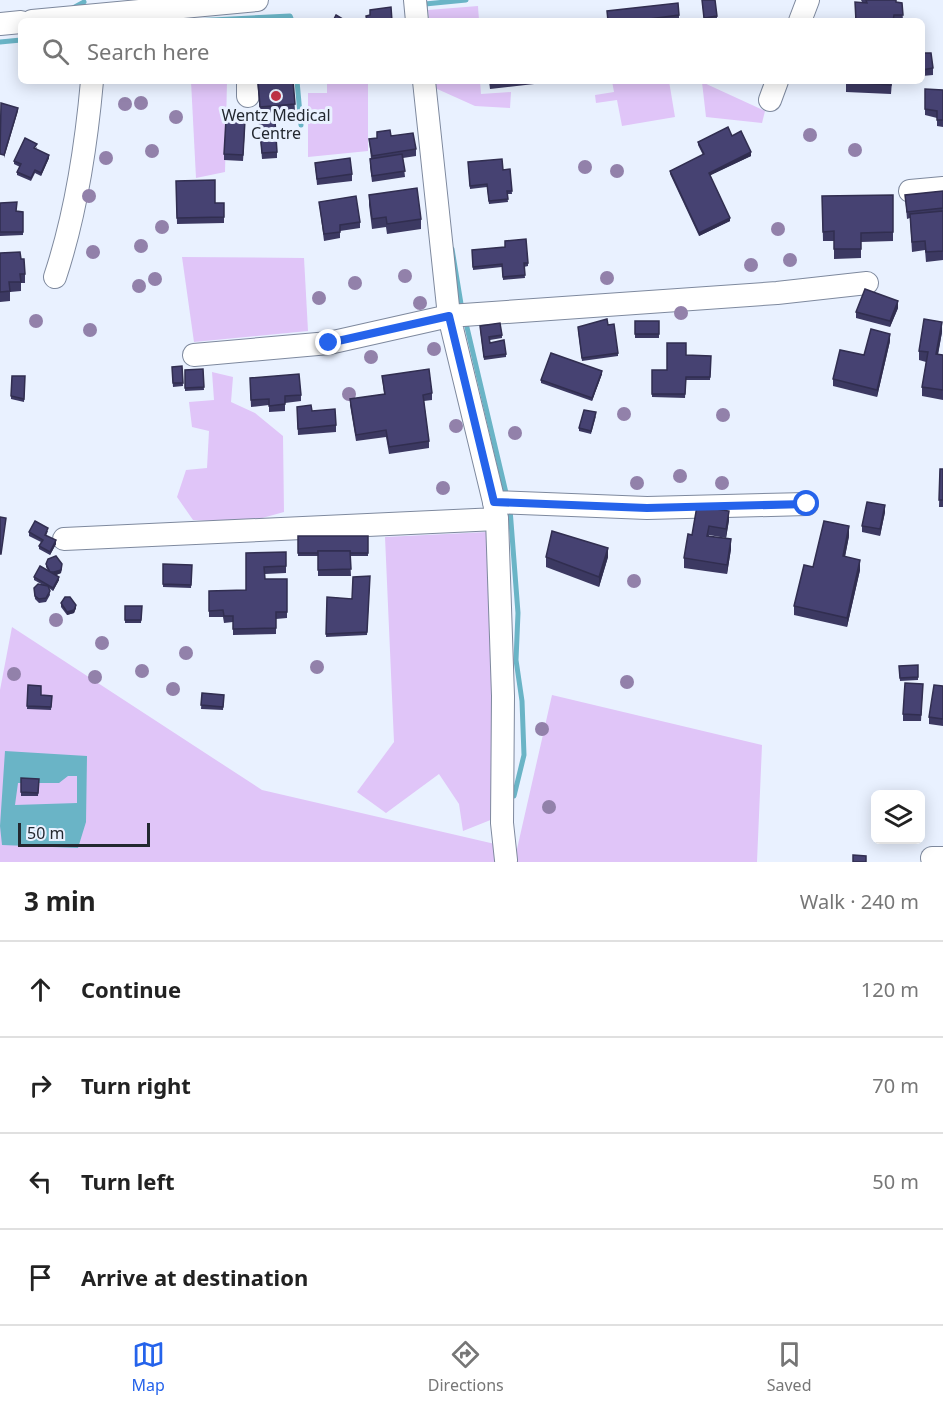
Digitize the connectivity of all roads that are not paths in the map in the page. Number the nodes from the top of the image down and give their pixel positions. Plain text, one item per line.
1 (415, 0) edge
2 (808, 0) edge
3 (250, 7) edge
4 (93, 10) edge
5 (49, 18) edge
6 (417, 18) edge
7 (801, 18) edge
8 (18, 22) edge
9 (0, 24) edge
10 (92, 84) edge
11 (424, 84) edge
12 (943, 188) edge
13 (910, 191) dead end
14 (55, 278) dead end
15 (867, 284) dead end
16 (449, 316) junction
17 (194, 355) dead end
18 (807, 504) dead end
19 (495, 511) junction
20 (64, 539) dead end
21 (506, 860) dead end

1 - 6 street
2 - 7 street
3 - 4 street
4 - 5 street
8 - 9 street
10 - 14 street
11 - 16 street
12 - 13 street
15 - 16 street
16 - 17 street
16 - 19 street
18 - 19 street
19 - 20 street
19 - 21 street

